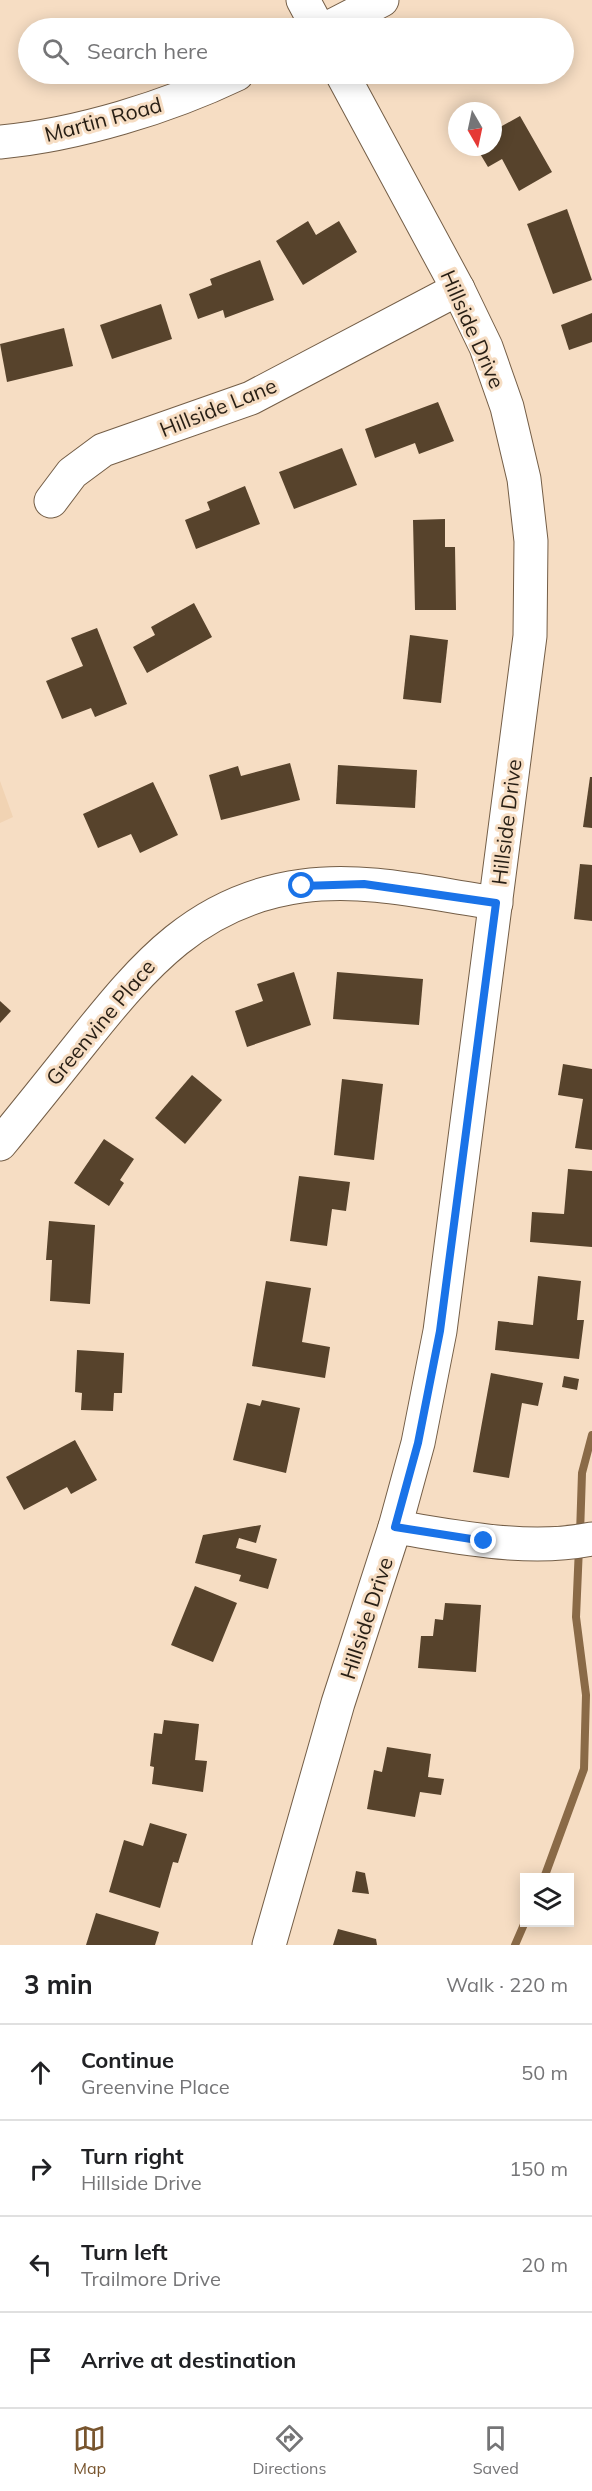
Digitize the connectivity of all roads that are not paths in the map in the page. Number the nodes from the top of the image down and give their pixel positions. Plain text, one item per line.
1 (303, 0) edge
2 (382, 0) edge
3 (313, 18) edge
4 (347, 18) edge
5 (216, 84) edge
6 (347, 84) edge
7 (0, 142) edge
8 (458, 289) junction
9 (51, 501) dead end
10 (496, 903) junction
11 (0, 1144) edge
12 (395, 1527) junction
13 (592, 1539) edge
14 (269, 1945) edge

1 - 3 street
2 - 4 street
5 - 7 street, Martin Road
6 - 8 street, Hillside Drive
8 - 9 street, Hillside Lane
8 - 10 street, Hillside Drive
10 - 11 street, Greenvine Place
10 - 12 street, Hillside Drive
12 - 13 street
12 - 14 street, Hillside Drive

